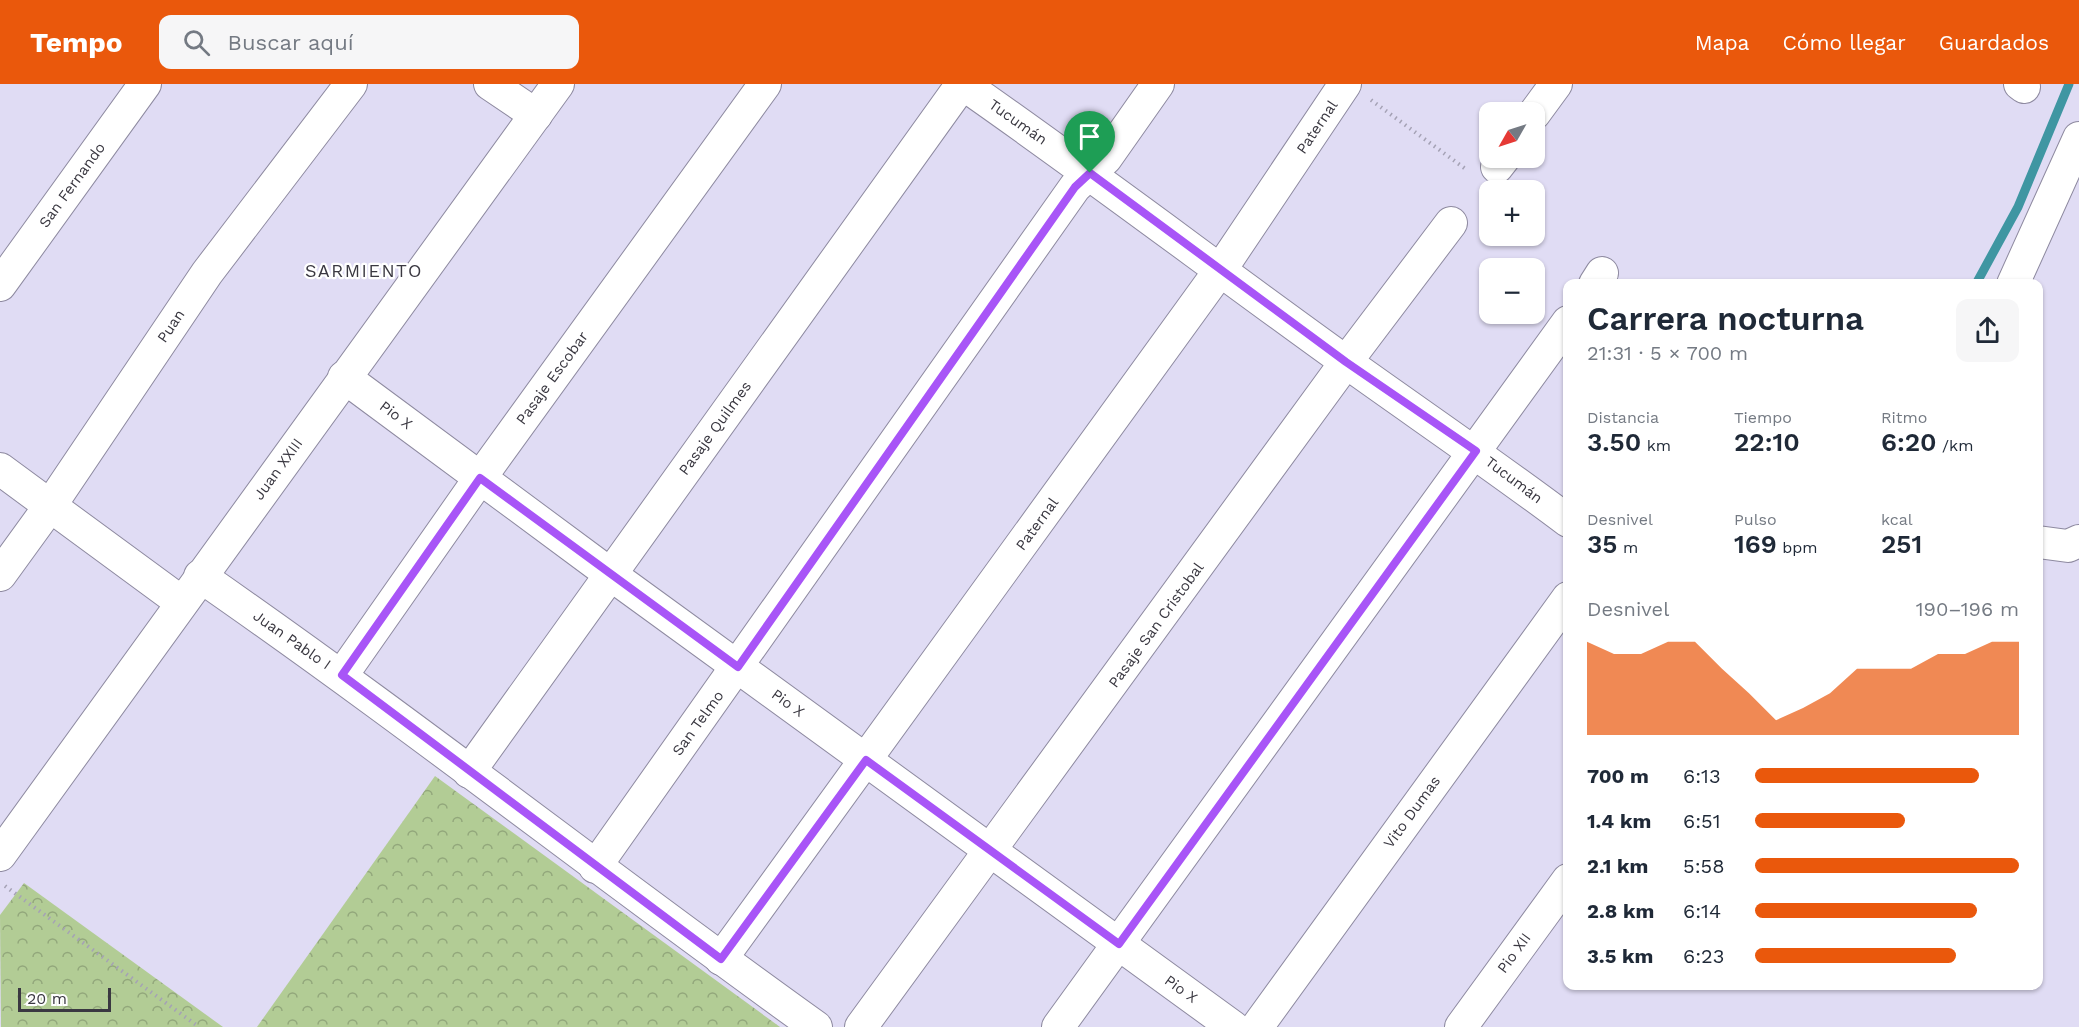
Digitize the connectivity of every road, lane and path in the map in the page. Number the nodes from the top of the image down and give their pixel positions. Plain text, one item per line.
1 (145, 84) edge
2 (351, 84) edge
3 (490, 84) edge
4 (558, 84) edge
5 (765, 84) edge
6 (962, 84) edge
7 (1158, 84) edge
8 (1556, 84) edge
9 (1356, 91) edge
10 (1543, 102) edge
11 (536, 116) junction
12 (2079, 138) edge
13 (1479, 159) edge
14 (1090, 173) junction
15 (1451, 224) dead end
16 (1221, 269) junction
17 (2015, 279) edge
18 (0, 285) edge
19 (1563, 329) edge
20 (1346, 362) junction
21 (344, 377) junction
22 (1476, 451) junction
23 (0, 469) edge
24 (480, 478) junction
25 (50, 506) junction
26 (1563, 517) edge
27 (2079, 541) edge
28 (2043, 543) edge
29 (610, 574) junction
30 (0, 575) edge
31 (200, 576) junction
32 (181, 602) junction
33 (1563, 605) edge
34 (738, 667) junction
35 (342, 675) junction
36 (866, 760) junction
37 (469, 772) junction
38 (992, 851) junction
39 (0, 855) edge
40 (595, 867) junction
41 (0, 882) edge
42 (1563, 887) edge
43 (1119, 944) junction
44 (721, 959) junction
45 (199, 1027) edge
46 (816, 1027) edge
47 (861, 1027) edge
48 (1058, 1027) edge
49 (1233, 1027) edge
50 (1257, 1027) edge
51 (1461, 1027) edge

1 - 18 street, San Fernando
2 - 25 street, Puan
3 - 11 street
4 - 11 street, Juan XXIII
5 - 24 street, Pasaje Escobar
6 - 14 street, Tucumán
6 - 29 street, Pasaje Quilmes
7 - 14 street, San Telmo
8 - 10 street
9 - 13 path
9 - 16 street, Paternal
11 - 21 street, Juan XXIII
12 - 17 street
14 - 16 street, Tucumán
14 - 34 street, San Telmo
15 - 20 street, Pasaje San Cristobal
16 - 20 street, Tucumán
16 - 36 street, Paternal
19 - 22 street
20 - 22 street, Tucumán
20 - 38 street, Pasaje San Cristobal
21 - 24 street, Pio X
21 - 31 street, Juan XXIII
22 - 26 street, Tucumán
22 - 43 street
23 - 25 street
24 - 29 street, Pio X
24 - 35 street, Pasaje Escobar
25 - 30 street, Puan
25 - 32 street
27 - 28 street
29 - 34 street, Pio X
29 - 37 street, Pasaje Quilmes
31 - 32 street, Juan XXIII
31 - 35 street, Juan Pablo I
32 - 39 street, Juan XXIII
33 - 50 street, Vito Dumas
34 - 36 street, Pio X
34 - 40 street, San Telmo
35 - 37 street, Juan Pablo I
36 - 38 street, Pio X
36 - 44 street, Paternal
37 - 40 street, Juan Pablo I
38 - 43 street, Pio X
38 - 47 street, Pasaje San Cristobal
40 - 44 street, Juan Pablo I
41 - 45 path
42 - 51 street, Pio XII
43 - 48 street
43 - 49 street, Pio X
44 - 46 street, Juan Pablo I

